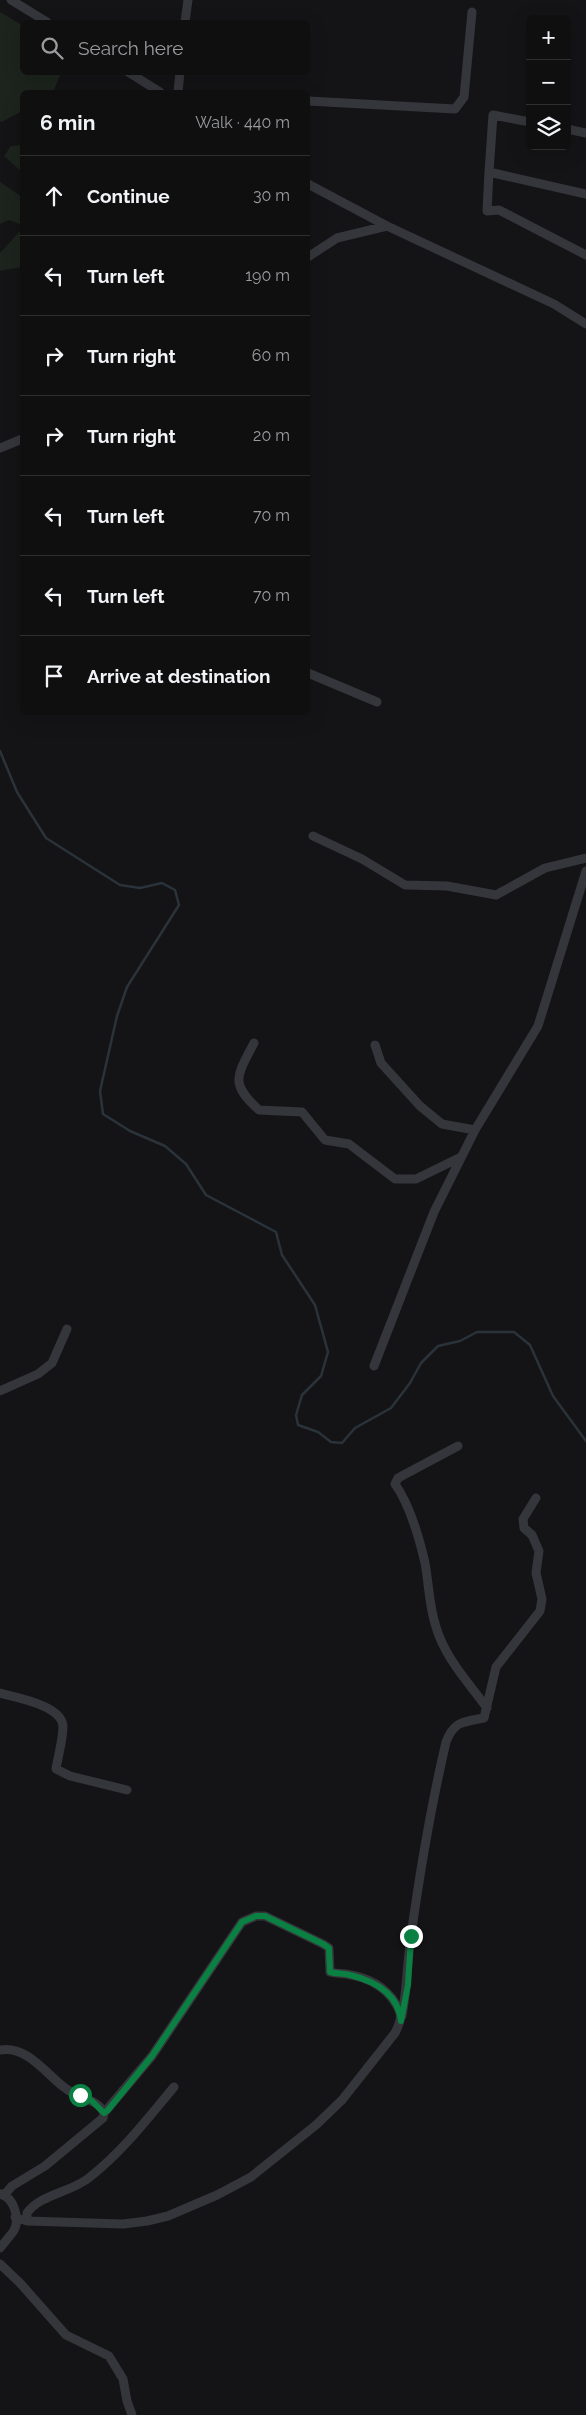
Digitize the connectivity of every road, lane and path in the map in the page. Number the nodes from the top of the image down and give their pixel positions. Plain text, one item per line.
1 (11, 0) edge
2 (188, 0) edge
3 (472, 12) dead end
4 (44, 20) edge
5 (185, 20) edge
6 (133, 75) edge
7 (180, 75) edge
8 (157, 90) edge
9 (178, 90) edge
10 (310, 101) edge
11 (526, 121) edge
12 (571, 130) edge
13 (586, 133) edge
14 (490, 172) junction
15 (310, 185) edge
16 (586, 194) edge
17 (387, 226) junction
18 (586, 255) edge
19 (310, 256) edge
20 (586, 324) edge
21 (20, 440) edge
22 (0, 448) edge
23 (310, 674) edge
24 (377, 702) dead end
25 (313, 836) dead end
26 (586, 858) edge
27 (586, 870) edge
28 (254, 1044) dead end
29 (375, 1046) dead end
30 (476, 1130) junction
31 (462, 1157) junction
32 (67, 1329) dead end
33 (374, 1366) dead end
34 (0, 1391) edge
35 (458, 1446) dead end
36 (536, 1498) dead end
37 (0, 1693) edge
38 (488, 1708) junction
39 (127, 1790) dead end
40 (401, 2021) junction
41 (0, 2050) edge
42 (174, 2086) dead end
43 (104, 2113) junction
44 (1, 2194) edge
45 (15, 2217) junction
46 (27, 2221) junction
47 (0, 2248) edge
48 (0, 2264) edge
49 (132, 2415) edge

1 - 4 street
2 - 5 street
3 - 10 street
6 - 8 street
7 - 9 street
11 - 14 street
12 - 13 street
14 - 16 street
14 - 18 street
15 - 17 street
17 - 19 street
17 - 20 street
21 - 22 street
23 - 24 street
25 - 26 street
27 - 30 street
28 - 31 street
29 - 30 street
30 - 31 street
31 - 33 street
32 - 34 street
35 - 38 street
36 - 38 street
37 - 39 street
38 - 40 street
40 - 43 street
40 - 46 street
41 - 43 street
42 - 46 street
43 - 44 street
44 - 45 street
45 - 46 street
45 - 47 street
48 - 49 street

